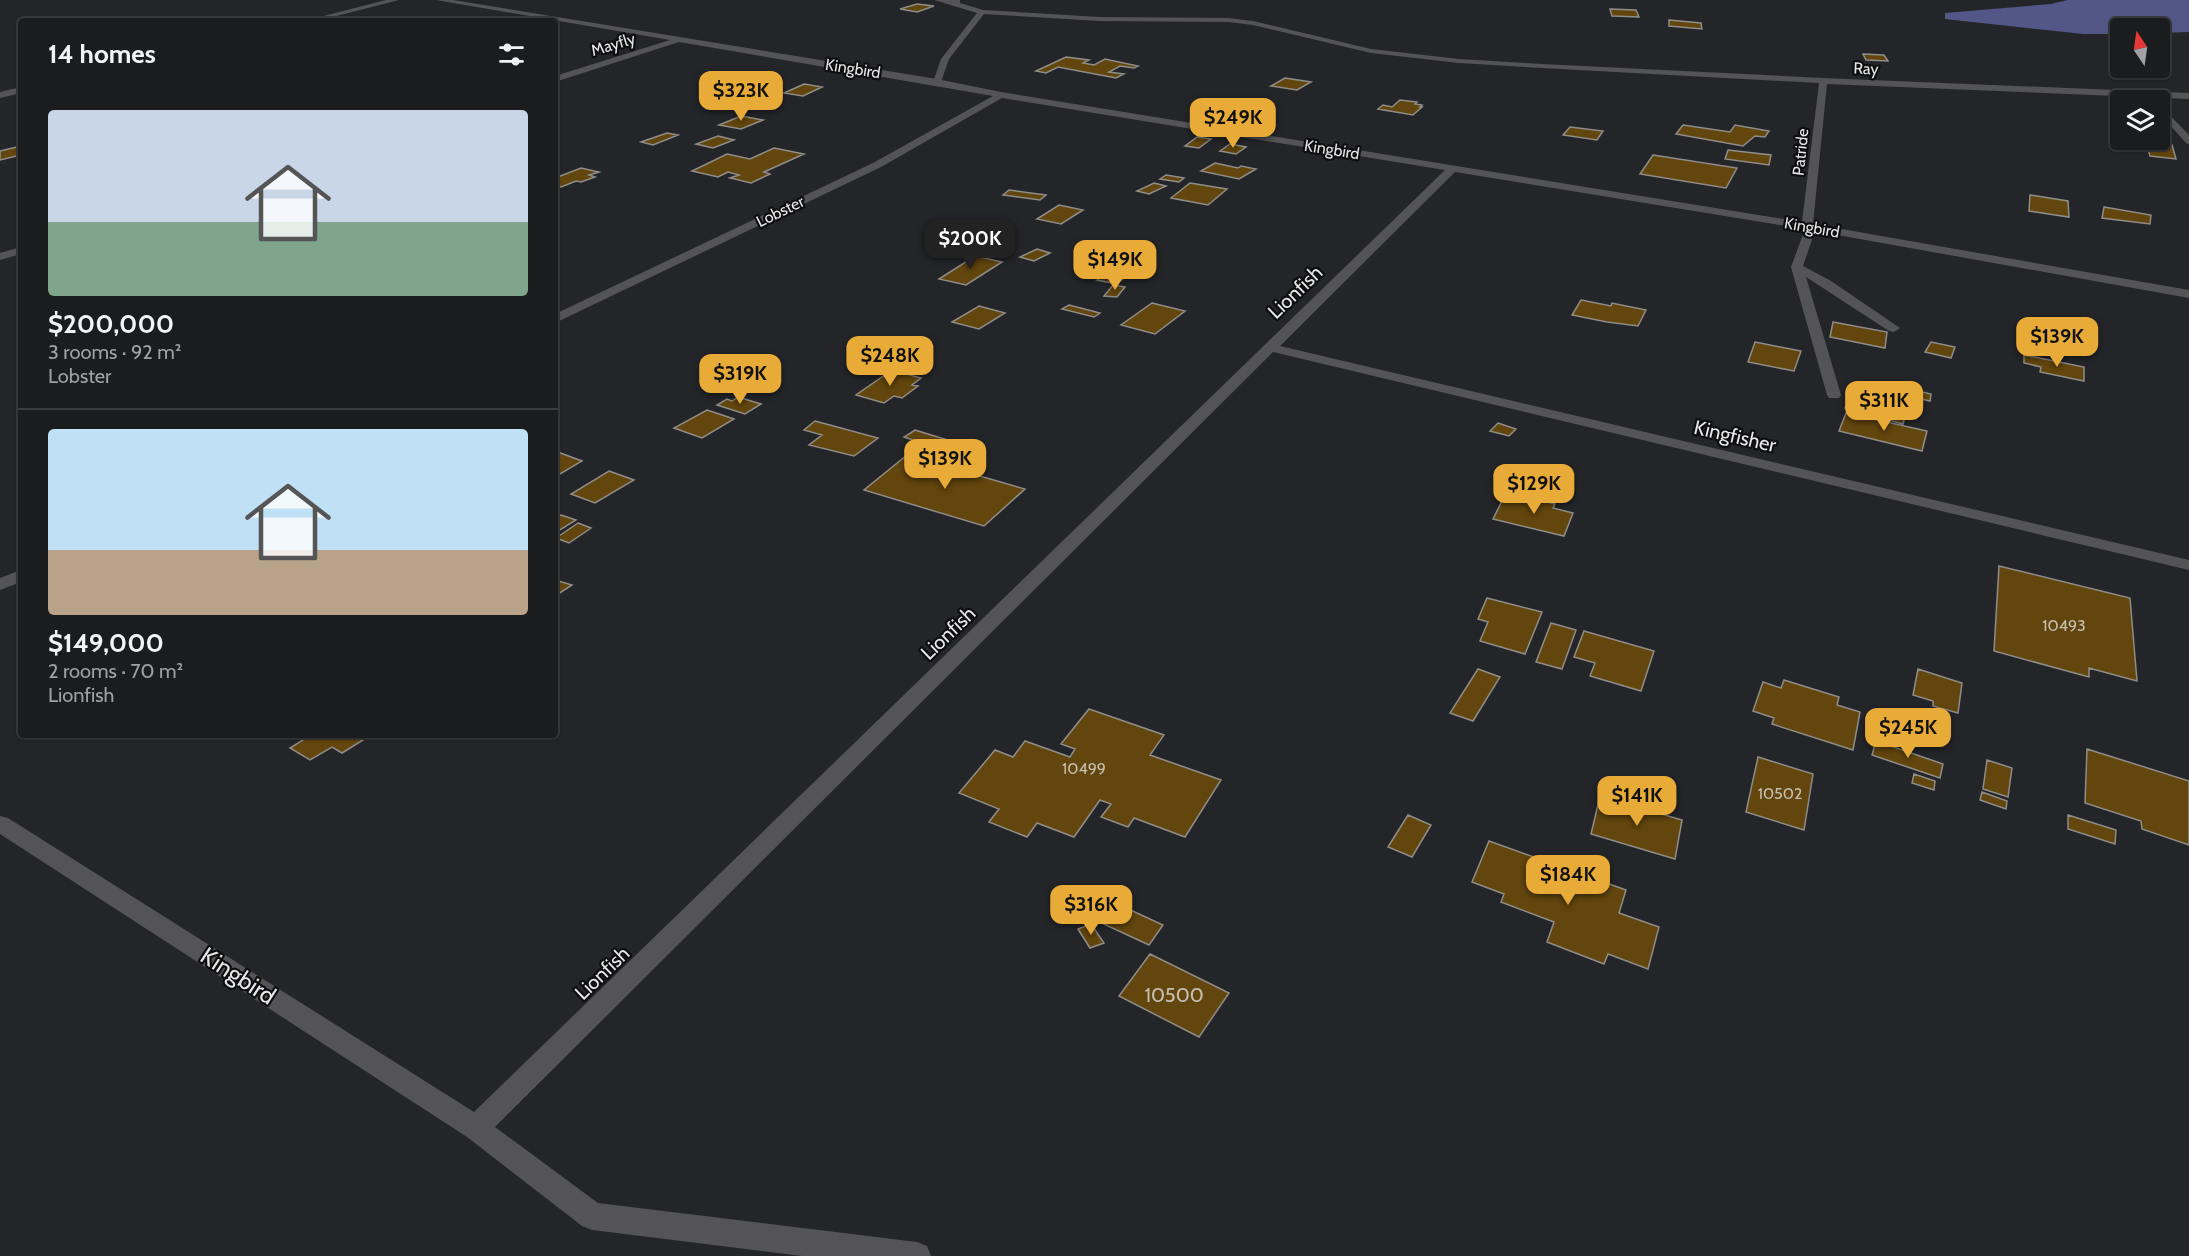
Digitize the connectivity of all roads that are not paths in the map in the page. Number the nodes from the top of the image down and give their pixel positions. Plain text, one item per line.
1 (395, 0) edge
2 (440, 0) edge
3 (938, 0) edge
4 (956, 2) edge
5 (982, 12) junction
6 (320, 18) edge
7 (548, 18) edge
8 (558, 20) edge
9 (681, 40) junction
10 (558, 78) edge
11 (1823, 81) junction
12 (938, 82) junction
13 (18, 91) edge
14 (1001, 95) junction
15 (2110, 95) edge
16 (0, 96) edge
17 (2170, 96) edge
18 (2189, 96) edge
19 (2170, 119) edge
20 (2189, 141) edge
21 (1452, 170) junction
22 (1809, 227) junction
23 (18, 251) edge
24 (0, 257) edge
25 (1797, 267) junction
26 (2189, 294) edge
27 (558, 318) edge
28 (1894, 328) dead end
29 (1271, 348) junction
30 (1834, 395) dead end
31 (2189, 565) edge
32 (18, 576) edge
33 (0, 585) edge
34 (0, 824) edge
35 (476, 1128) junction
36 (917, 1256) edge

1 - 6 street
2 - 7 street, Kingbird
3 - 4 street, Ray
4 - 5 street, Ray
5 - 11 street, Ray
5 - 12 street
8 - 9 street, Kingbird
9 - 10 street, Mayfly
9 - 12 street, Kingbird
11 - 15 street, Ray
11 - 22 street, Patride
12 - 14 street, Kingbird
13 - 16 street
14 - 21 street, Kingbird
14 - 27 street, Lobster
17 - 18 street, Ray
19 - 20 street
21 - 22 street, Kingbird
21 - 29 street, Lionfish
22 - 25 street, Patride
22 - 26 street, Kingbird
23 - 24 street
25 - 28 street
25 - 30 street
29 - 31 street, Kingfisher
29 - 35 street, Lionfish
32 - 33 street
34 - 35 street, Kingbird
35 - 36 street, Kingbird

